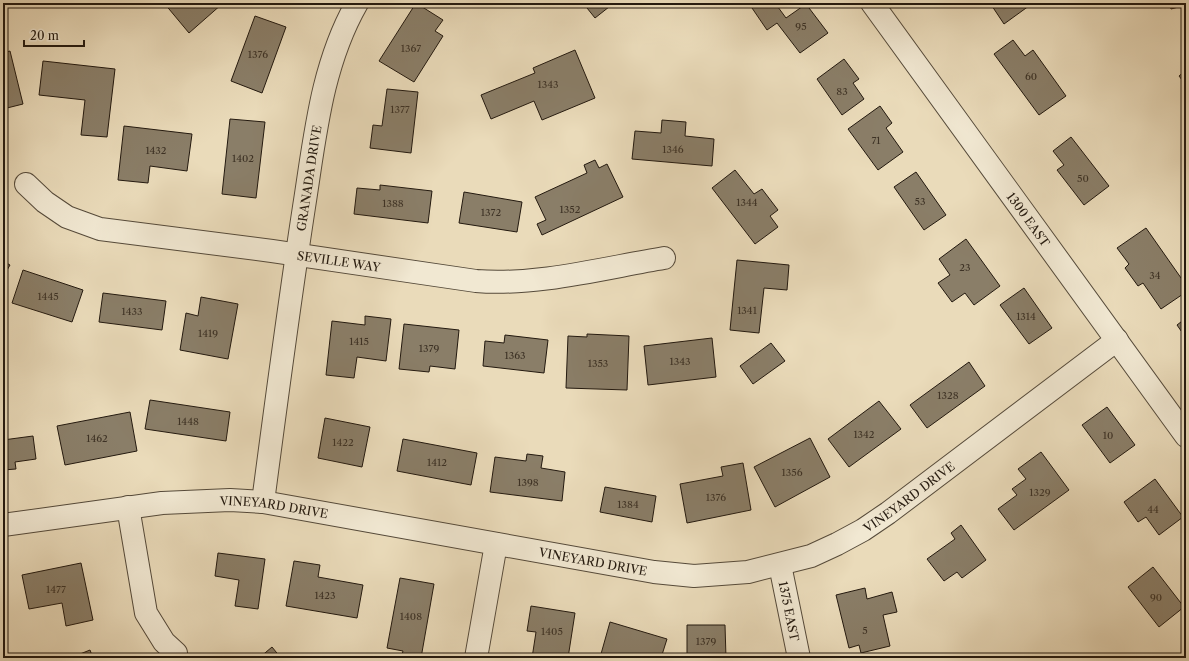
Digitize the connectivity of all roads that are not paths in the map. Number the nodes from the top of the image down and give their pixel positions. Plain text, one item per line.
1 (872, 3) edge
2 (351, 5) edge
3 (26, 184) dead end
4 (297, 255) junction
5 (664, 258) dead end
6 (1116, 340) junction
7 (1186, 436) edge
8 (263, 502) junction
9 (128, 507) junction
10 (3, 525) edge
11 (496, 544) junction
12 (780, 565) junction
13 (176, 653) dead end
14 (476, 658) edge
15 (799, 658) edge

1 - 6 street, 1300 EAST
2 - 4 street, GRANADA DRIVE
3 - 4 street, SEVILLE WAY
4 - 5 street, SEVILLE WAY
4 - 8 street, GRANADA DRIVE
6 - 7 street, 1300 EAST
6 - 12 street, VINEYARD DRIVE
8 - 9 street, VINEYARD DRIVE
8 - 11 street, VINEYARD DRIVE
9 - 10 street, VINEYARD DRIVE
9 - 13 street
11 - 12 street, VINEYARD DRIVE
11 - 14 street
12 - 15 street, 1375 EAST

